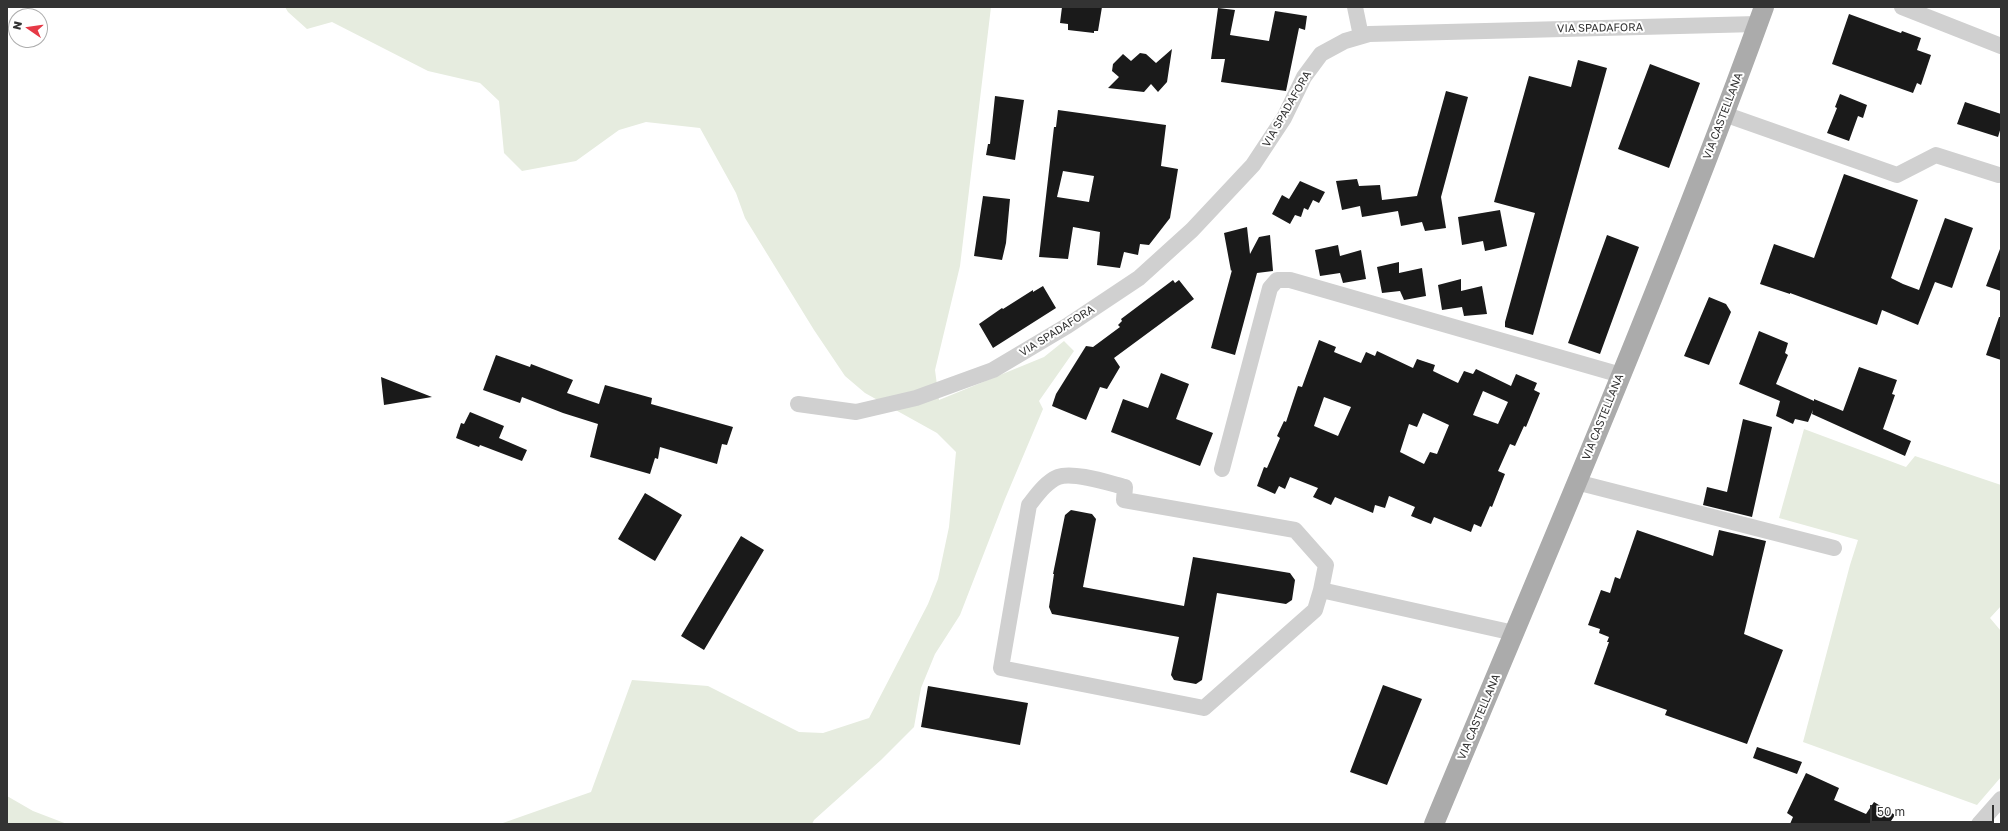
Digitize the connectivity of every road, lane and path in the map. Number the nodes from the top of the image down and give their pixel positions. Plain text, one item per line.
1 (1354, 7) edge
2 (1902, 7) edge
3 (1760, 16) edge
4 (1361, 36) junction
5 (2001, 46) edge
6 (1724, 114) junction
7 (1999, 175) dead end
8 (1621, 375) junction
9 (798, 404) dead end
10 (1222, 469) dead end
11 (1576, 482) junction
12 (1834, 548) dead end
13 (1320, 590) junction
14 (1514, 633) junction
15 (2001, 799) edge
16 (1434, 824) edge
17 (1979, 824) edge

1 - 4 street
2 - 5 street
3 - 4 street, VIA SPADAFORA
3 - 6 main road, VIA CASTELLANA
4 - 9 street, VIA SPADAFORA
6 - 7 street
6 - 8 main road, VIA CASTELLANA
8 - 10 street
8 - 11 main road, VIA CASTELLANA
11 - 12 street
11 - 14 main road, VIA CASTELLANA
13 - 13 street
13 - 14 street
14 - 16 main road, VIA CASTELLANA
15 - 17 street

